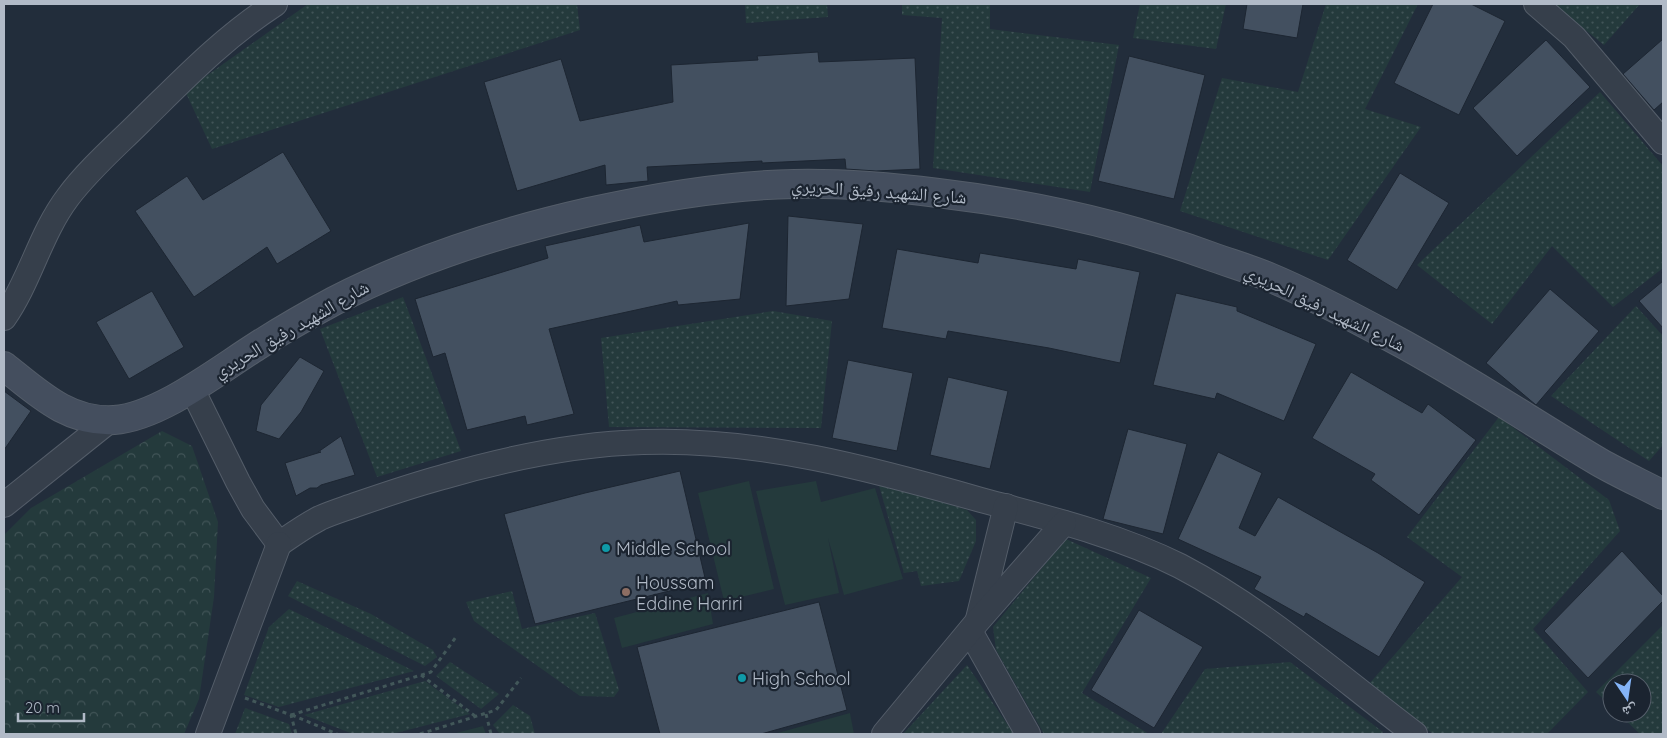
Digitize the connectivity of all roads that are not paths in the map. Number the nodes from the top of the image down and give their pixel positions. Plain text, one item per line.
1 (275, 4) edge
2 (1536, 4) edge
3 (1663, 142) edge
4 (4, 318) edge
5 (4, 366) edge
6 (192, 389) junction
7 (109, 421) junction
8 (1663, 495) edge
9 (4, 505) edge
10 (1006, 506) junction
11 (1064, 523) junction
12 (279, 544) junction
13 (973, 627) junction
14 (208, 734) edge
15 (884, 734) edge
16 (1028, 734) edge
17 (1415, 734) edge

1 - 4 street
2 - 3 street
5 - 7 street, شارع الشهيد رفيق الحريري
6 - 7 street, شارع الشهيد رفيق الحريري
6 - 8 street, شارع الشهيد رفيق الحريري
6 - 12 street
7 - 9 street
10 - 11 street
10 - 12 street
10 - 13 street
11 - 13 street
11 - 17 street
12 - 14 street
13 - 15 street
13 - 16 street

